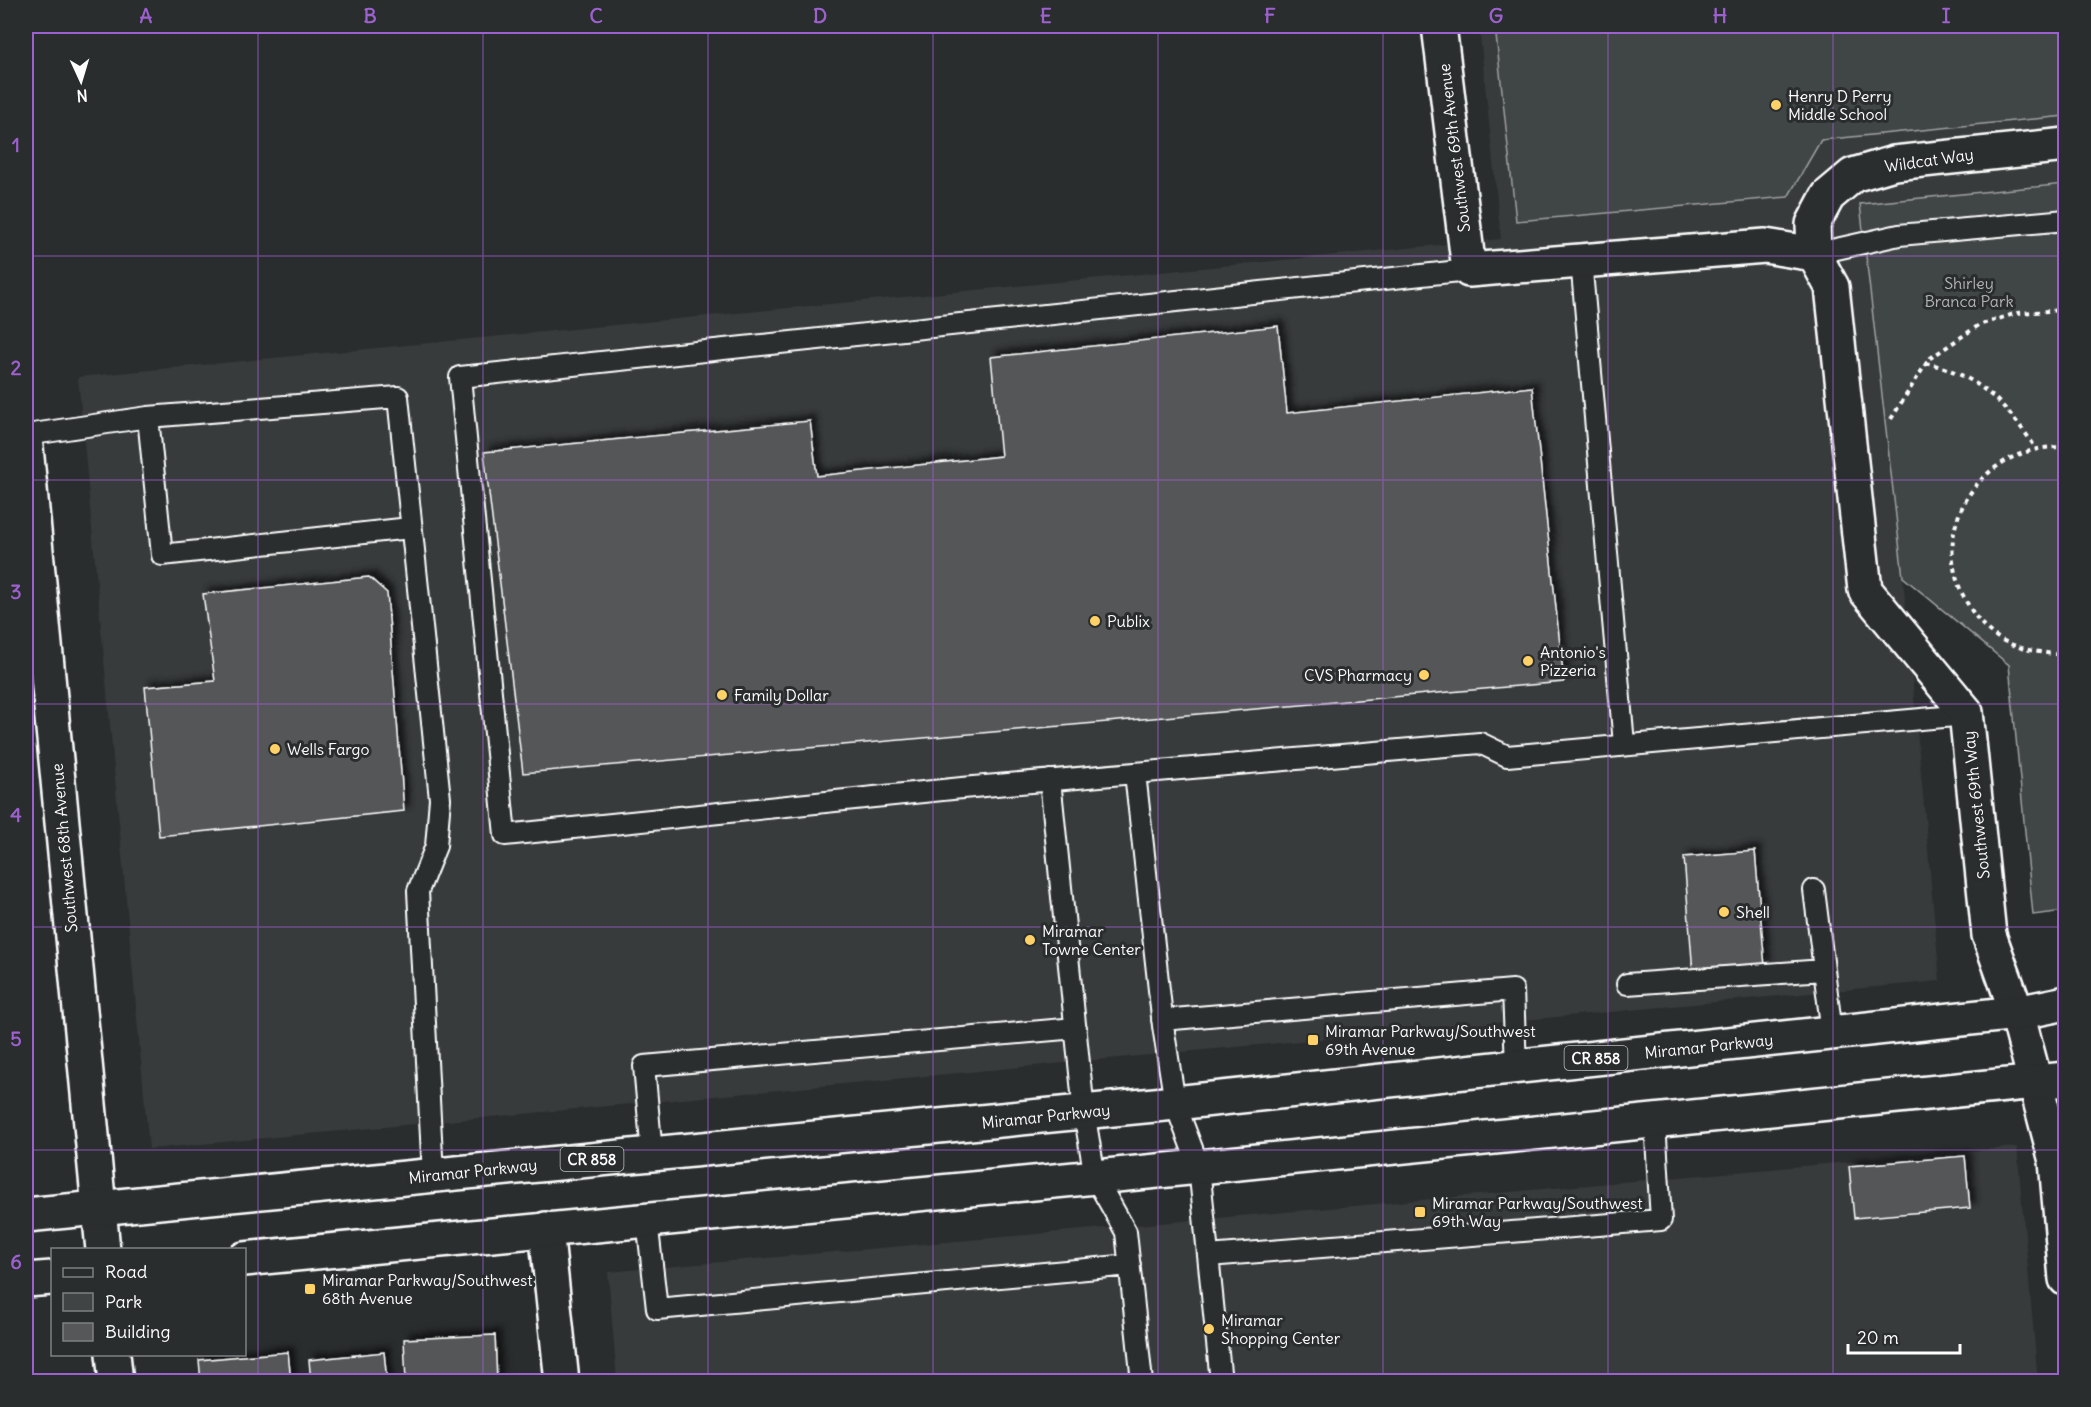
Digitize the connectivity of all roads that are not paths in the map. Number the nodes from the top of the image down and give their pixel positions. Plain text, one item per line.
1 (1439, 26) edge
2 (2066, 145) edge
3 (2066, 220) edge
4 (1814, 255) junction
5 (1581, 260) junction
6 (1468, 270) junction
7 (148, 417) junction
8 (26, 435) edge
9 (26, 447) edge
10 (410, 528) junction
11 (1966, 715) junction
12 (1624, 744) junction
13 (1135, 773) junction
14 (1050, 780) junction
15 (1814, 890) dead end
16 (1824, 970) junction
17 (1627, 984) dead end
18 (2066, 1003) edge
19 (2017, 1013) junction
20 (1162, 1020) junction
21 (1076, 1028) junction
22 (1832, 1033) junction
23 (1516, 1067) junction
24 (2056, 1083) edge
25 (1175, 1103) junction
26 (1084, 1112) junction
27 (1654, 1122) junction
28 (651, 1154) junction
29 (1199, 1167) junction
30 (434, 1175) junction
31 (1095, 1177) junction
32 (99, 1208) junction
33 (26, 1215) edge
34 (646, 1220) junction
35 (546, 1229) junction
36 (103, 1248) edge
37 (1208, 1256) junction
38 (246, 1259) edge
39 (1130, 1264) junction
40 (51, 1278) edge
41 (26, 1280) edge
42 (2066, 1280) edge
43 (113, 1356) edge
44 (116, 1382) edge
45 (562, 1382) edge
46 (1142, 1382) edge
47 (1221, 1382) edge

1 - 6 main road, Southwest 69th Avenue
2 - 4 main road, Wildcat Way
3 - 4 lane
4 - 5 main road
4 - 11 main road, Southwest 69th Way
5 - 6 main road
5 - 12 lane
6 - 14 lane
7 - 8 lane
7 - 10 lane
7 - 10 lane
9 - 32 main road, Southwest 68th Avenue
10 - 30 lane
11 - 12 lane
11 - 19 main road, Southwest 69th Way
12 - 13 lane
13 - 14 lane
13 - 20 lane
14 - 21 lane
15 - 16 lane
16 - 17 lane
16 - 22 lane
18 - 19 main road, Miramar Parkway / CR 858
19 - 22 main road, Miramar Parkway / CR 858
19 - 24 main road, Southwest 69th Way
20 - 23 lane
20 - 25 lane
21 - 26 lane
21 - 28 lane
22 - 23 main road, Miramar Parkway / CR 858
23 - 25 main road, Miramar Parkway / CR 858
24 - 27 main road
24 - 42 main road, Southwest 69th Way
25 - 26 main road, Miramar Parkway / CR 858
25 - 29 lane
26 - 28 main road, Miramar Parkway / CR 858
26 - 31 lane
27 - 29 main road
27 - 37 lane
28 - 30 main road, Miramar Parkway / CR 858
29 - 31 main road
29 - 37 lane
30 - 32 main road, Miramar Parkway / CR 858
31 - 34 main road
31 - 39 lane
32 - 33 main road, Miramar Parkway / CR 858
32 - 36 main road, Southwest 68th Avenue
34 - 35 main road
34 - 39 lane
35 - 38 main road
35 - 45 main road
37 - 47 lane
39 - 46 lane
40 - 41 main road
43 - 44 main road

